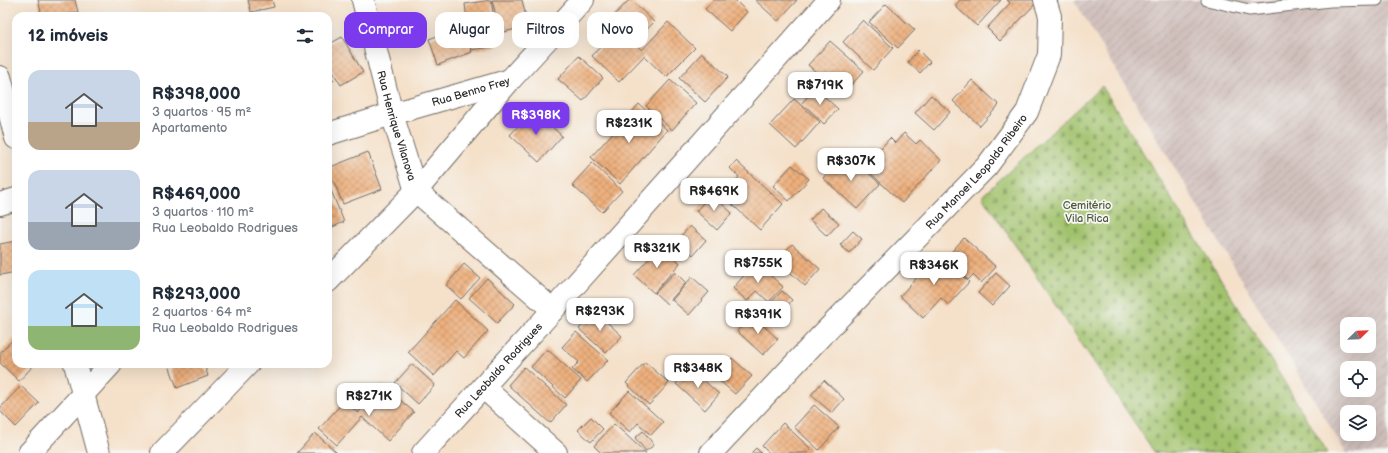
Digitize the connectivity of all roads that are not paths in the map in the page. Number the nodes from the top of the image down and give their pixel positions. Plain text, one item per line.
1 (363, 0) edge
2 (583, 0) edge
3 (829, 0) edge
4 (1045, 0) edge
5 (1207, 0) edge
6 (1378, 0) edge
7 (0, 76) edge
8 (510, 80) junction
9 (392, 114) junction
10 (12, 122) edge
11 (332, 133) edge
12 (416, 191) junction
13 (12, 200) edge
14 (0, 204) edge
15 (332, 277) edge
16 (553, 310) junction
17 (76, 368) edge
18 (108, 368) edge
19 (244, 368) edge
20 (482, 387) junction
21 (84, 395) junction
22 (29, 453) edge
23 (99, 453) edge
24 (162, 453) edge
25 (423, 453) edge
26 (556, 453) edge
27 (711, 453) edge

1 - 9 street, Rua Henrique Vilanova
2 - 8 street, Rua Benno Frey
3 - 16 street, Rua Leobaldo Rodrigues
4 - 27 street, Rua Manoel Leopoldo Ribeiro
5 - 6 lane
7 - 10 street
8 - 9 street, Rua Benno Frey
8 - 12 street
9 - 11 street, Rua Benno Frey
9 - 12 street, Rua Henrique Vilanova
12 - 15 street
12 - 16 street, Rua Henrique Vilanova
13 - 14 street
16 - 20 street, Rua Leobaldo Rodrigues
17 - 21 street
18 - 21 street
19 - 24 street
20 - 25 street, Rua Leobaldo Rodrigues
20 - 26 street
21 - 22 street
21 - 23 street

